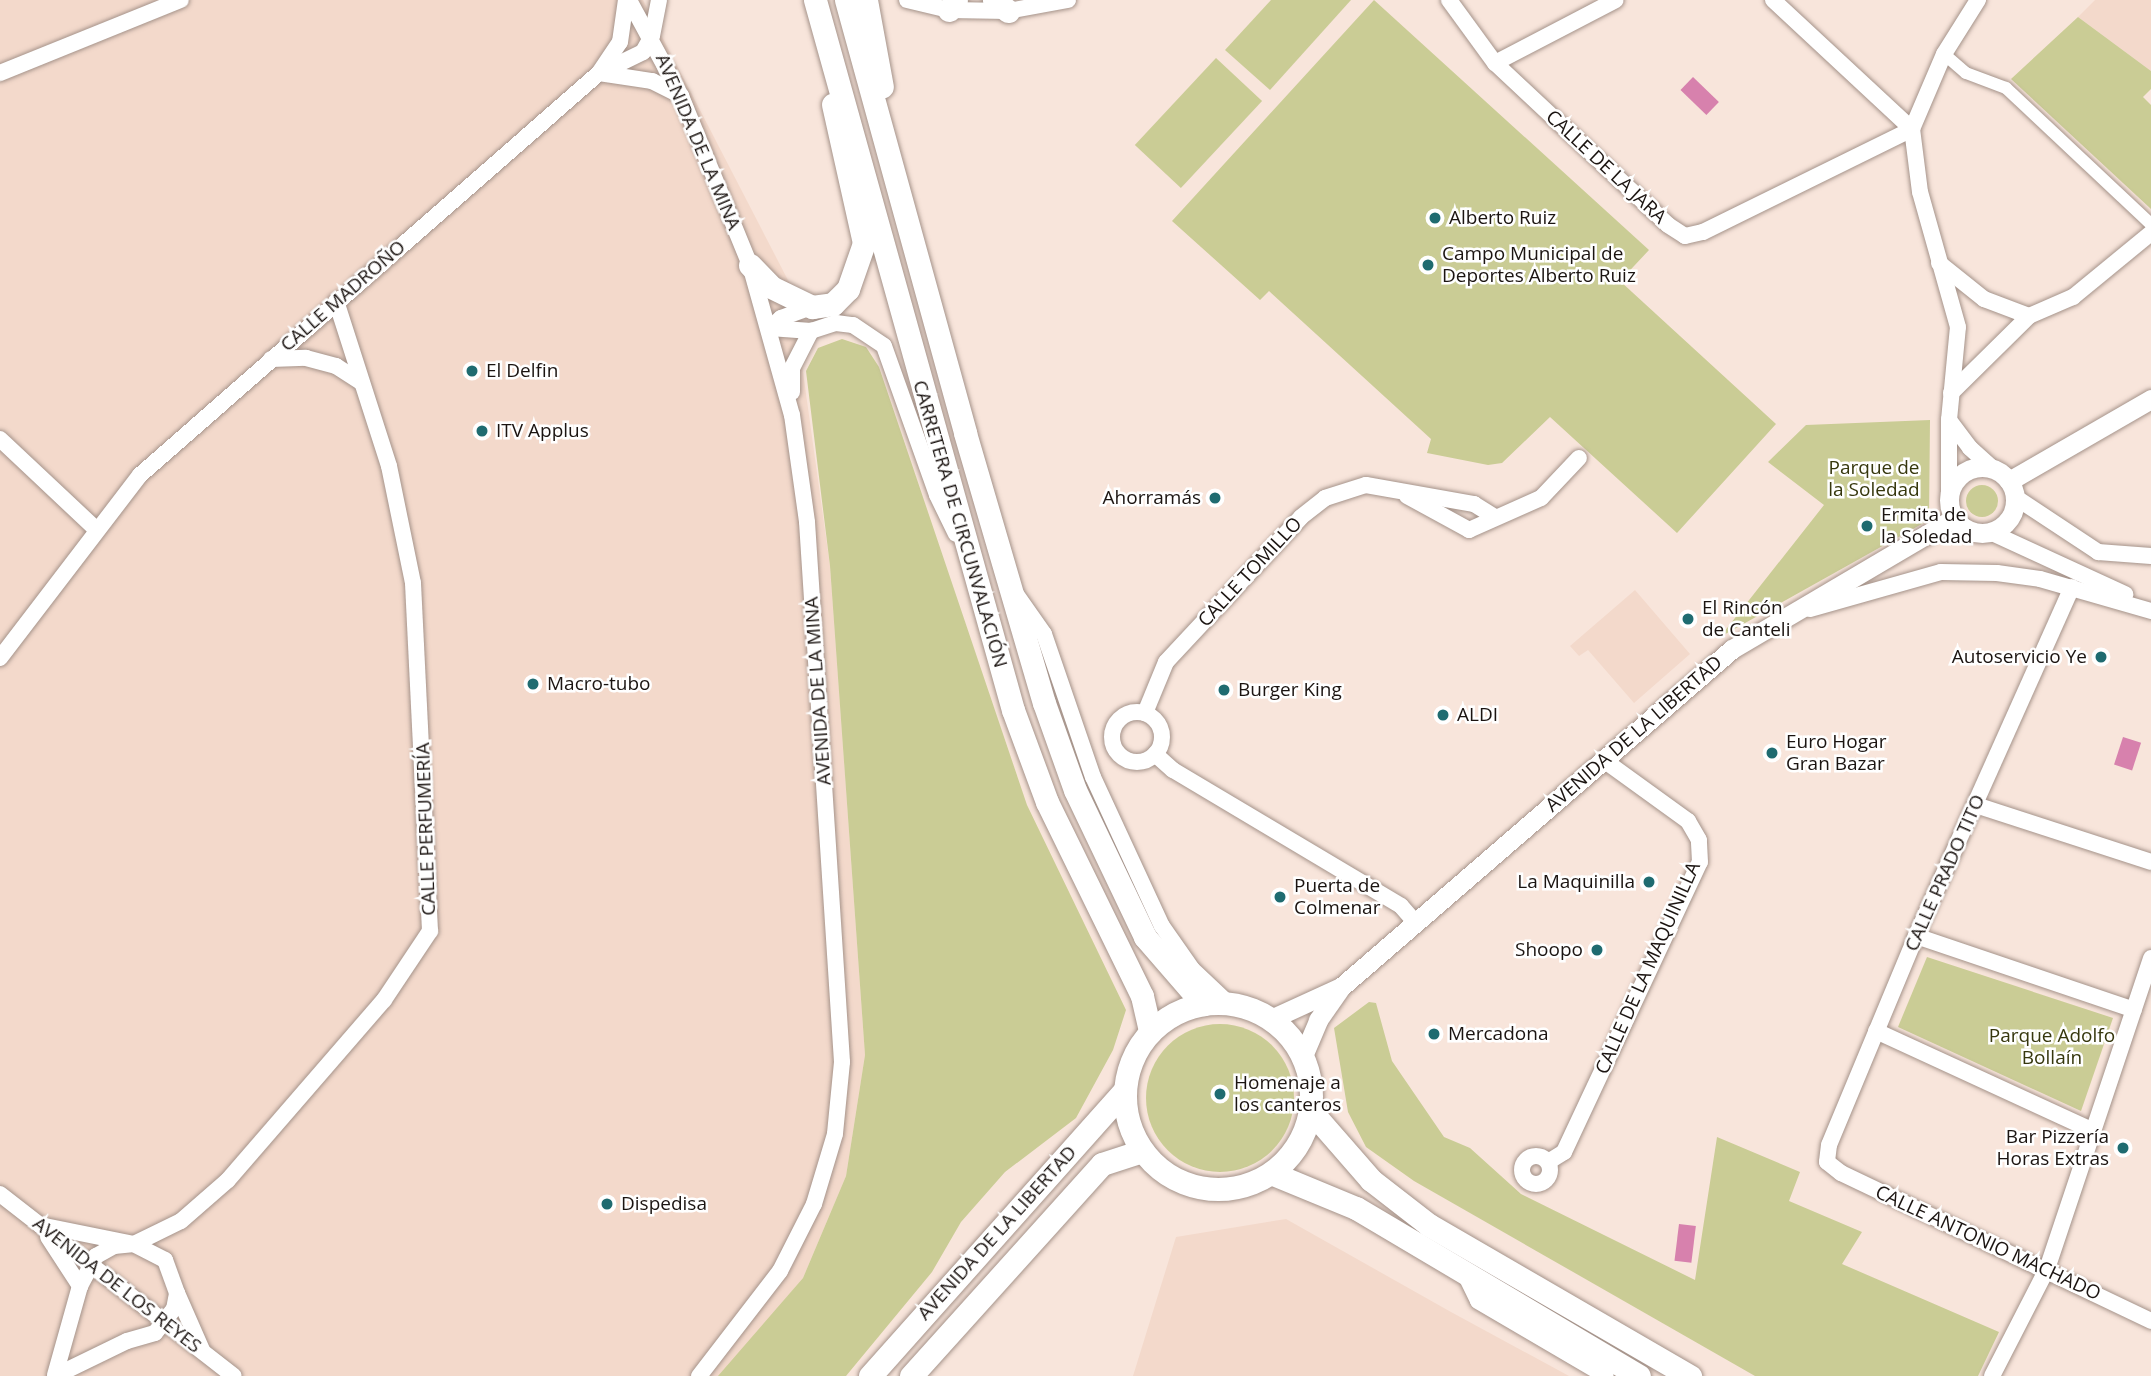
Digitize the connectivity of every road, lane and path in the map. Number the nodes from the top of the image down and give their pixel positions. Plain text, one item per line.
1 (181, 0) edge
2 (627, 0) edge
3 (659, 0) edge
4 (815, 0) edge
5 (846, 0) edge
6 (866, 0) edge
7 (907, 0) edge
8 (1449, 0) edge
9 (1616, 0) edge
10 (1773, 0) edge
11 (1978, 0) edge
12 (1059, 1) edge
13 (951, 3) edge
14 (1001, 6) edge
15 (825, 35) junction
16 (652, 36) junction
17 (620, 42) junction
18 (1944, 54) junction
19 (1495, 63) junction
20 (0, 73) edge
21 (599, 73) junction
22 (681, 96) junction
23 (1912, 129) junction
24 (894, 170) junction
25 (2151, 224) edge
26 (2151, 233) edge
27 (1936, 259) junction
28 (750, 265) junction
29 (336, 302) junction
30 (811, 307) junction
31 (2029, 316) junction
32 (770, 328) junction
33 (811, 331) junction
34 (271, 359) junction
35 (362, 383) junction
36 (1951, 393) junction
37 (2151, 399) edge
38 (792, 415) junction
39 (1949, 420) junction
40 (0, 439) edge
41 (1579, 458) dead end
42 (1993, 469) junction
43 (2012, 489) junction
44 (1395, 491) junction
45 (1949, 495) junction
46 (1495, 517) junction
47 (1954, 518) junction
48 (97, 530) junction
49 (1990, 533) junction
50 (2151, 556) edge
51 (971, 565) junction
52 (2071, 587) junction
53 (1014, 591) junction
54 (2151, 609) edge
55 (1798, 612) junction
56 (0, 658) edge
57 (1145, 713) junction
58 (1156, 754) junction
59 (1605, 761) junction
60 (1976, 805) junction
61 (2151, 862) edge
62 (1415, 922) junction
63 (1916, 936) junction
64 (2151, 958) edge
65 (1341, 987) junction
66 (1228, 1003) junction
67 (1203, 1004) junction
68 (2134, 1010) junction
69 (1271, 1019) junction
70 (1876, 1031) junction
71 (1150, 1032) junction
72 (1303, 1056) junction
73 (1125, 1090) junction
74 (1310, 1110) junction
75 (2093, 1131) junction
76 (1142, 1151) junction
77 (1548, 1162) dead end
78 (1827, 1162) joint
79 (1271, 1173) junction
80 (0, 1194) edge
81 (40, 1225) junction
82 (134, 1244) junction
83 (89, 1263) junction
84 (2047, 1269) junction
85 (1464, 1272) junction
86 (80, 1286) junction
87 (177, 1293) junction
88 (2151, 1321) edge
89 (166, 1323) junction
90 (203, 1352) junction
91 (55, 1376) edge
92 (234, 1376) edge
93 (698, 1376) edge
94 (870, 1376) edge
95 (911, 1376) edge
96 (1606, 1376) edge
97 (1639, 1376) edge
98 (1690, 1376) edge
99 (1992, 1376) edge

1 - 20 street
2 - 16 street, AVENIDA DE LA MINA
2 - 17 street, CALLE MADROÑO
3 - 16 street
4 - 15 main road, CARRETERA DE CIRCUNVALACIÓN
5 - 24 main road, CARRETERA DE CIRCUNVALACIÓN
6 - 24 main road
7 - 13 street
8 - 19 street, CALLE DE LA JARA
9 - 19 street
10 - 23 street
11 - 18 street
12 - 14 street
13 - 14 street
15 - 30 main road
15 - 51 main road, CARRETERA DE CIRCUNVALACIÓN
16 - 17 street
16 - 21 street, CALLE MADROÑO
16 - 22 street, AVENIDA DE LA MINA
17 - 21 street, CALLE MADROÑO
18 - 23 street
18 - 25 street
19 - 23 street, CALLE DE LA JARA
21 - 22 street
21 - 29 street, CALLE MADROÑO
22 - 28 street, AVENIDA DE LA MINA
23 - 27 street
24 - 53 main road, CARRETERA DE CIRCUNVALACIÓN
26 - 31 street
27 - 31 street
27 - 36 street
28 - 30 main road
28 - 32 street, AVENIDA DE LA MINA
29 - 34 street, CALLE MADROÑO
29 - 35 street, CALLE PERFUMERÍA
30 - 32 street
31 - 36 street
32 - 33 street
32 - 38 street, AVENIDA DE LA MINA
33 - 38 street
33 - 51 street
34 - 35 street
34 - 48 street, CALLE MADROÑO
35 - 82 street, CALLE PERFUMERÍA
36 - 39 street
37 - 43 street
38 - 93 street, AVENIDA DE LA MINA
39 - 42 street
39 - 45 street
40 - 48 street
41 - 46 street, CALLE TOMILLO
42 - 43 street
42 - 45 street
43 - 49 street
43 - 50 street
44 - 46 street, CALLE TOMILLO
44 - 46 street, CALLE TOMILLO
44 - 57 street, CALLE TOMILLO
45 - 47 street
47 - 49 street
47 - 55 street, AVENIDA DE LA LIBERTAD
48 - 56 street, CALLE MADROÑO
49 - 54 street
51 - 71 main road, CARRETERA DE CIRCUNVALACIÓN
52 - 54 street
52 - 55 street
52 - 60 street, CALLE PRADO TITO
53 - 66 street, CARRETERA DE CIRCUNVALACIÓN
53 - 67 main road, CARRETERA DE CIRCUNVALACIÓN
55 - 59 street, AVENIDA DE LA LIBERTAD
57 - 58 street
57 - 58 street
58 - 62 street
59 - 62 street, AVENIDA DE LA LIBERTAD
59 - 77 street, CALLE DE LA MAQUINILLA
60 - 61 street
60 - 63 street, CALLE PRADO TITO
62 - 65 street, AVENIDA DE LA LIBERTAD
63 - 68 street
63 - 70 street, CALLE PRADO TITO
64 - 68 street
65 - 69 street, AVENIDA DE LA LIBERTAD
65 - 72 street, AVENIDA DE LA LIBERTAD
66 - 67 main road
66 - 69 main road
67 - 71 main road
68 - 75 street
69 - 72 main road
70 - 75 street
70 - 78 street, CALLE PRADO TITO
71 - 73 main road
72 - 74 main road
73 - 76 main road
73 - 94 main road, AVENIDA DE LA LIBERTAD
74 - 79 main road
74 - 98 main road
75 - 84 street
76 - 79 main road
76 - 95 main road, AVENIDA DE LA LIBERTAD
78 - 84 street, CALLE ANTONIO MACHADO
79 - 85 main road
80 - 81 street, AVENIDA DE LOS REYES
81 - 82 street
81 - 83 street, AVENIDA DE LOS REYES
81 - 86 street
82 - 83 street, CALLE PERFUMERÍA
82 - 87 street
83 - 86 street
83 - 89 street, AVENIDA DE LOS REYES
84 - 88 street, CALLE ANTONIO MACHADO
84 - 99 street
85 - 96 street
85 - 97 main road
86 - 91 street
87 - 89 street
87 - 90 street
89 - 90 street, AVENIDA DE LOS REYES
89 - 91 street
90 - 92 street, AVENIDA DE LOS REYES

